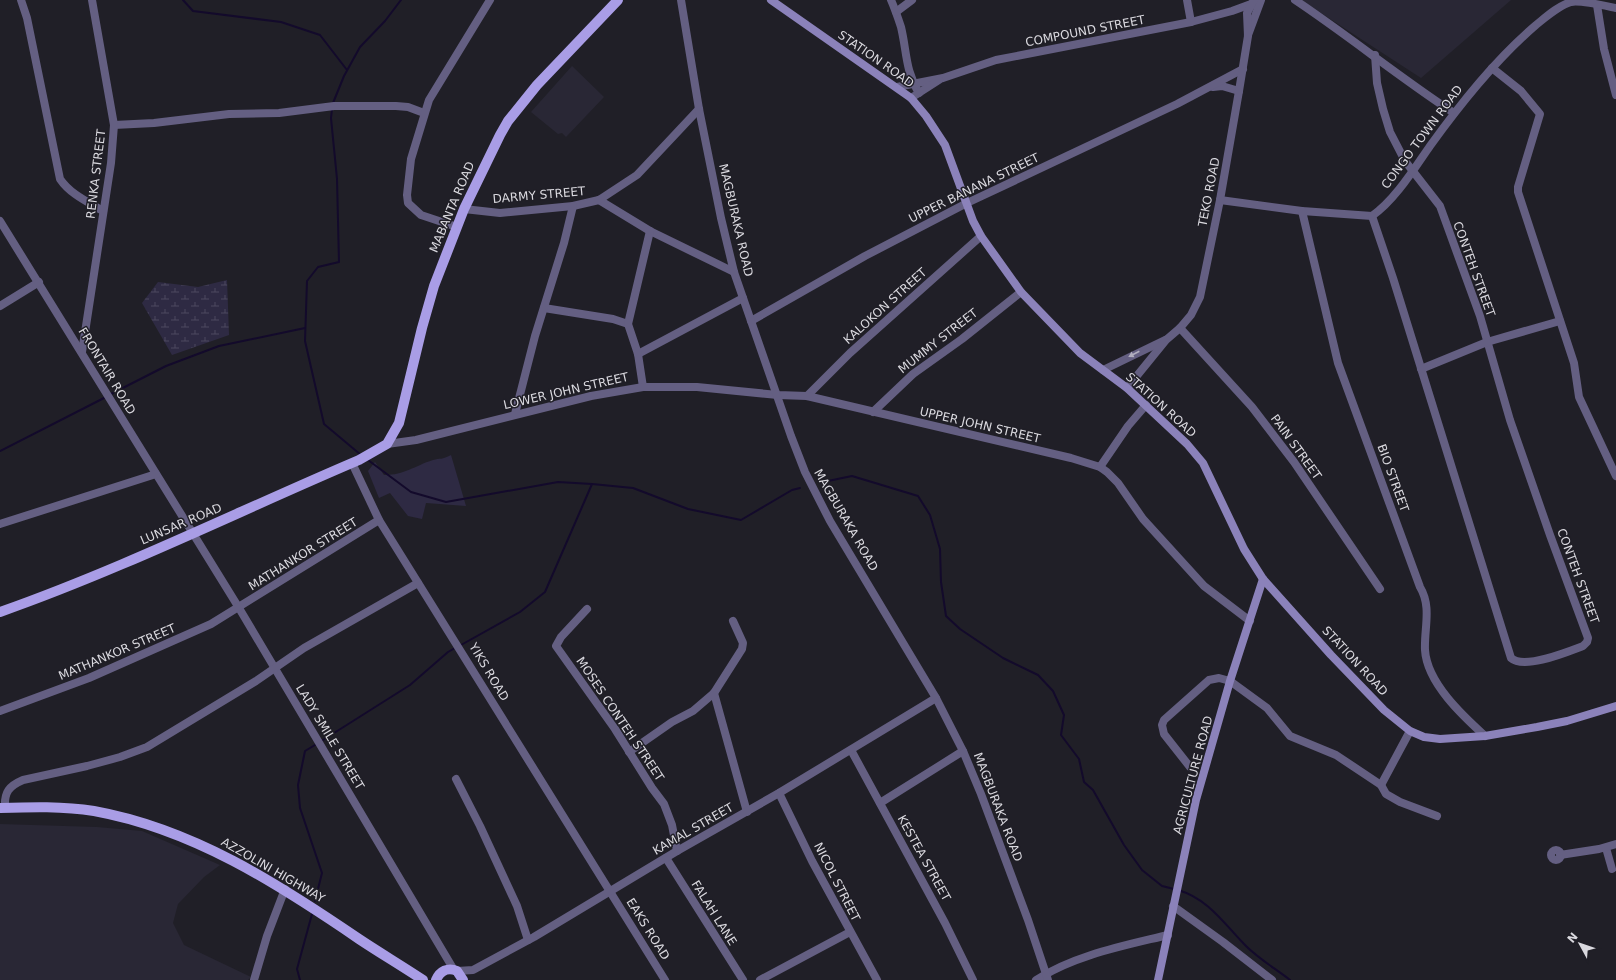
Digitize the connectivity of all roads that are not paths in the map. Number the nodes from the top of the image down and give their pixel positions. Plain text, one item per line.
1 (20, 0) edge
2 (92, 0) edge
3 (490, 0) edge
4 (618, 0) edge
5 (681, 0) edge
6 (771, 0) edge
7 (891, 0) edge
8 (912, 0) edge
9 (1187, 0) edge
10 (1261, 0) edge
11 (1295, 0) edge
12 (1573, 0) edge
13 (1253, 2) edge
14 (1597, 5) junction
15 (1616, 8) edge
16 (1232, 11) junction
17 (896, 12) junction
18 (1250, 21) junction
19 (1191, 22) junction
20 (1375, 55) junction
21 (1492, 68) junction
22 (1243, 69) junction
23 (943, 78) junction
24 (913, 83) junction
25 (897, 87) junction
26 (1212, 87) junction
27 (1239, 91) junction
28 (920, 93) junction
29 (1616, 96) edge
30 (911, 98) junction
31 (699, 109) junction
32 (1454, 112) junction
33 (424, 114) junction
34 (114, 125) junction
35 (1412, 172) junction
36 (599, 200) junction
37 (1220, 200) junction
38 (967, 203) junction
39 (573, 206) junction
40 (464, 209) junction
41 (104, 211) junction
42 (1302, 212) junction
43 (1372, 216) junction
44 (0, 220) edge
45 (457, 227) junction
46 (650, 231) junction
47 (981, 236) junction
48 (734, 272) junction
49 (39, 282) junction
50 (1021, 292) junction
51 (743, 298) junction
52 (0, 306) edge
53 (544, 308) junction
54 (751, 320) junction
55 (1560, 321) junction
56 (628, 324) junction
57 (1180, 328) junction
58 (1166, 340) junction
59 (1487, 342) junction
60 (82, 352) junction
61 (638, 354) junction
62 (1421, 369) junction
63 (1103, 370) junction
64 (643, 387) junction
65 (1127, 388) junction
66 (778, 395) junction
67 (807, 396) junction
68 (1146, 405) junction
69 (873, 412) junction
70 (515, 414) junction
71 (387, 444) junction
72 (370, 454) joint
73 (355, 462) junction
74 (1100, 467) junction
75 (156, 474) junction
76 (1616, 476) edge
77 (379, 520) junction
78 (0, 524) edge
79 (192, 534) junction
80 (1263, 579) junction
81 (418, 583) junction
82 (1380, 589) dead end
83 (240, 608) junction
84 (587, 609) dead end
85 (0, 612) edge
86 (733, 621) dead end
87 (1250, 621) junction
88 (275, 668) junction
89 (1230, 681) junction
90 (714, 693) junction
91 (936, 698) junction
92 (1616, 706) edge
93 (0, 711) edge
94 (1410, 731) junction
95 (1485, 736) junction
96 (851, 750) junction
97 (962, 751) junction
98 (629, 752) junction
99 (1190, 767) dead end
100 (456, 779) dead end
101 (1381, 785) junction
102 (779, 793) junction
103 (880, 803) junction
104 (2, 808) edge
105 (747, 812) junction
106 (1437, 816) dead end
107 (1616, 844) edge
108 (1606, 848) junction
109 (677, 851) junction
110 (1560, 855) dead end
111 (666, 858) junction
112 (1612, 869) dead end
113 (285, 890) junction
114 (610, 892) junction
115 (1174, 903) junction
116 (850, 932) junction
117 (1168, 935) junction
118 (528, 940) junction
119 (473, 970) junction
120 (449, 974) edge
121 (1047, 977) edge
122 (421, 978) edge
123 (254, 980) edge
124 (466, 980) edge
125 (665, 980) edge
126 (743, 980) edge
127 (760, 980) edge
128 (877, 980) edge
129 (973, 980) edge
130 (1036, 980) edge
131 (1158, 980) edge
132 (1272, 980) edge

1 - 41 street
2 - 34 street, RENKA STREET
3 - 33 street
4 - 40 main road, MABANTA ROAD
5 - 31 street, MAGBURAKA ROAD
6 - 25 main road, STATION ROAD
7 - 17 street
8 - 17 street
9 - 19 street
10 - 18 street, TEKO ROAD
11 - 20 street, CONGO TOWN ROAD
12 - 14 street, CONGO TOWN ROAD
12 - 21 street, CONGO TOWN ROAD
13 - 16 street, COMPOUND STREET
13 - 18 street, TEKO ROAD
14 - 15 street, CONGO TOWN ROAD
14 - 29 street
16 - 18 street
16 - 19 street, COMPOUND STREET
17 - 24 street
18 - 22 street, TEKO ROAD
19 - 23 street, COMPOUND STREET
20 - 32 street, CONGO TOWN ROAD
20 - 35 street, CONTEH STREET
21 - 32 street, CONGO TOWN ROAD
21 - 55 street
22 - 26 street, UPPER BANANA STREET
22 - 27 street, TEKO ROAD
23 - 24 street, COMPOUND STREET
23 - 28 street, COMPOUND STREET
24 - 25 street, COMPOUND STREET
24 - 28 street
25 - 30 main road, STATION ROAD
26 - 27 street
26 - 38 street, UPPER BANANA STREET
27 - 37 street, TEKO ROAD
28 - 30 street, COMPOUND STREET
30 - 38 main road, STATION ROAD
31 - 36 street, DARMY STREET
31 - 48 street, MAGBURAKA ROAD
32 - 35 street, CONGO TOWN ROAD
33 - 34 street
33 - 45 street
34 - 41 street, RENKA STREET
35 - 43 street, CONGO TOWN ROAD
35 - 59 street, CONTEH STREET
36 - 39 street, DARMY STREET
36 - 46 street
37 - 42 street
37 - 57 street, TEKO ROAD
38 - 47 main road, STATION ROAD
38 - 54 street, UPPER BANANA STREET
39 - 40 street, DARMY STREET
39 - 53 street
40 - 45 main road, MABANTA ROAD
41 - 60 street, RENKA STREET
42 - 43 street
42 - 95 street, BIO STREET
43 - 62 street, CONTEH STREET
44 - 49 street, FRONTAIR ROAD
45 - 71 main road, MABANTA ROAD
46 - 48 street
46 - 56 street
47 - 50 main road, STATION ROAD
47 - 67 street, KALOKON STREET
48 - 51 street, MAGBURAKA ROAD
49 - 52 street
49 - 60 street, FRONTAIR ROAD
50 - 63 main road, STATION ROAD
50 - 69 street, MUMMY STREET
51 - 54 street, MAGBURAKA ROAD
51 - 61 street
53 - 56 street
53 - 70 street
54 - 66 street, MAGBURAKA ROAD
55 - 59 street
55 - 76 street
56 - 61 street
57 - 58 street, TEKO ROAD
57 - 82 street, PAIN STREET
58 -> 63 street, TEKO ROAD
58 - 65 street, TEKO ROAD
59 - 62 street
59 - 62 street, CONTEH STREET
60 - 75 street, FRONTAIR ROAD
61 - 64 street
63 - 65 main road, STATION ROAD
64 - 66 street, LOWER JOHN STREET
64 - 70 street, LOWER JOHN STREET
65 - 68 main road, STATION ROAD
66 - 67 street, UPPER JOHN STREET
66 - 91 street, MAGBURAKA ROAD
67 - 69 street, UPPER JOHN STREET
68 - 74 street
68 - 80 main road, STATION ROAD
69 - 74 street, UPPER JOHN STREET
70 - 71 street, LOWER JOHN STREET
71 - 72 main road, MABANTA ROAD
72 - 73 main road, LUNSAR ROAD
73 - 77 street, YIKS ROAD
73 - 79 main road, LUNSAR ROAD
74 - 87 street
75 - 78 street
75 - 79 street, FRONTAIR ROAD
77 - 81 street, YIKS ROAD
77 - 83 street, MATHANKOR STREET
79 - 83 street, LADY SMILE STREET
79 - 85 main road, LUNSAR ROAD
80 - 87 main road, AGRICULTURE ROAD
80 - 94 main road, STATION ROAD
81 - 88 street
81 - 114 street, YIKS ROAD
83 - 88 street, LADY SMILE STREET
83 - 93 street, MATHANKOR STREET
84 - 98 street, MOSES CONTEH STREET
86 - 90 street
87 - 89 main road, AGRICULTURE ROAD
88 - 104 street
88 - 120 street, LADY SMILE STREET
89 - 99 street
89 - 101 street
89 - 115 main road, AGRICULTURE ROAD
90 - 98 street
90 - 105 street
91 - 96 street, KAMAL STREET
91 - 97 street, MAGBURAKA ROAD
92 - 95 main road, STATION ROAD
94 - 95 main road, STATION ROAD
94 - 101 street
96 - 102 street, KAMAL STREET
96 - 103 street, KESTEA STREET
97 - 103 street
97 - 121 street, MAGBURAKA ROAD
98 - 109 street, MOSES CONTEH STREET
100 - 118 street
101 - 106 street
102 - 105 street, KAMAL STREET
102 - 116 street, NICOL STREET
103 - 129 street, KESTEA STREET
104 - 113 main road, AZZOLINI HIGHWAY
105 - 109 street, KAMAL STREET
107 - 108 street
108 - 110 street
108 - 112 street
109 - 111 street, KAMAL STREET
111 - 114 street, KAMAL STREET
111 - 126 street, FALAH LANE
113 - 122 main road, AZZOLINI HIGHWAY
113 - 123 street
114 - 118 street, KAMAL STREET
114 - 125 street, EAKS ROAD
115 - 117 main road, AGRICULTURE ROAD
115 - 132 street
116 - 127 street
116 - 128 street, NICOL STREET
117 - 121 street
117 - 131 main road, AGRICULTURE ROAD
118 - 119 street, KAMAL STREET
119 - 120 street, KAMAL STREET
119 - 124 street
120 - 122 main road
121 - 130 street

